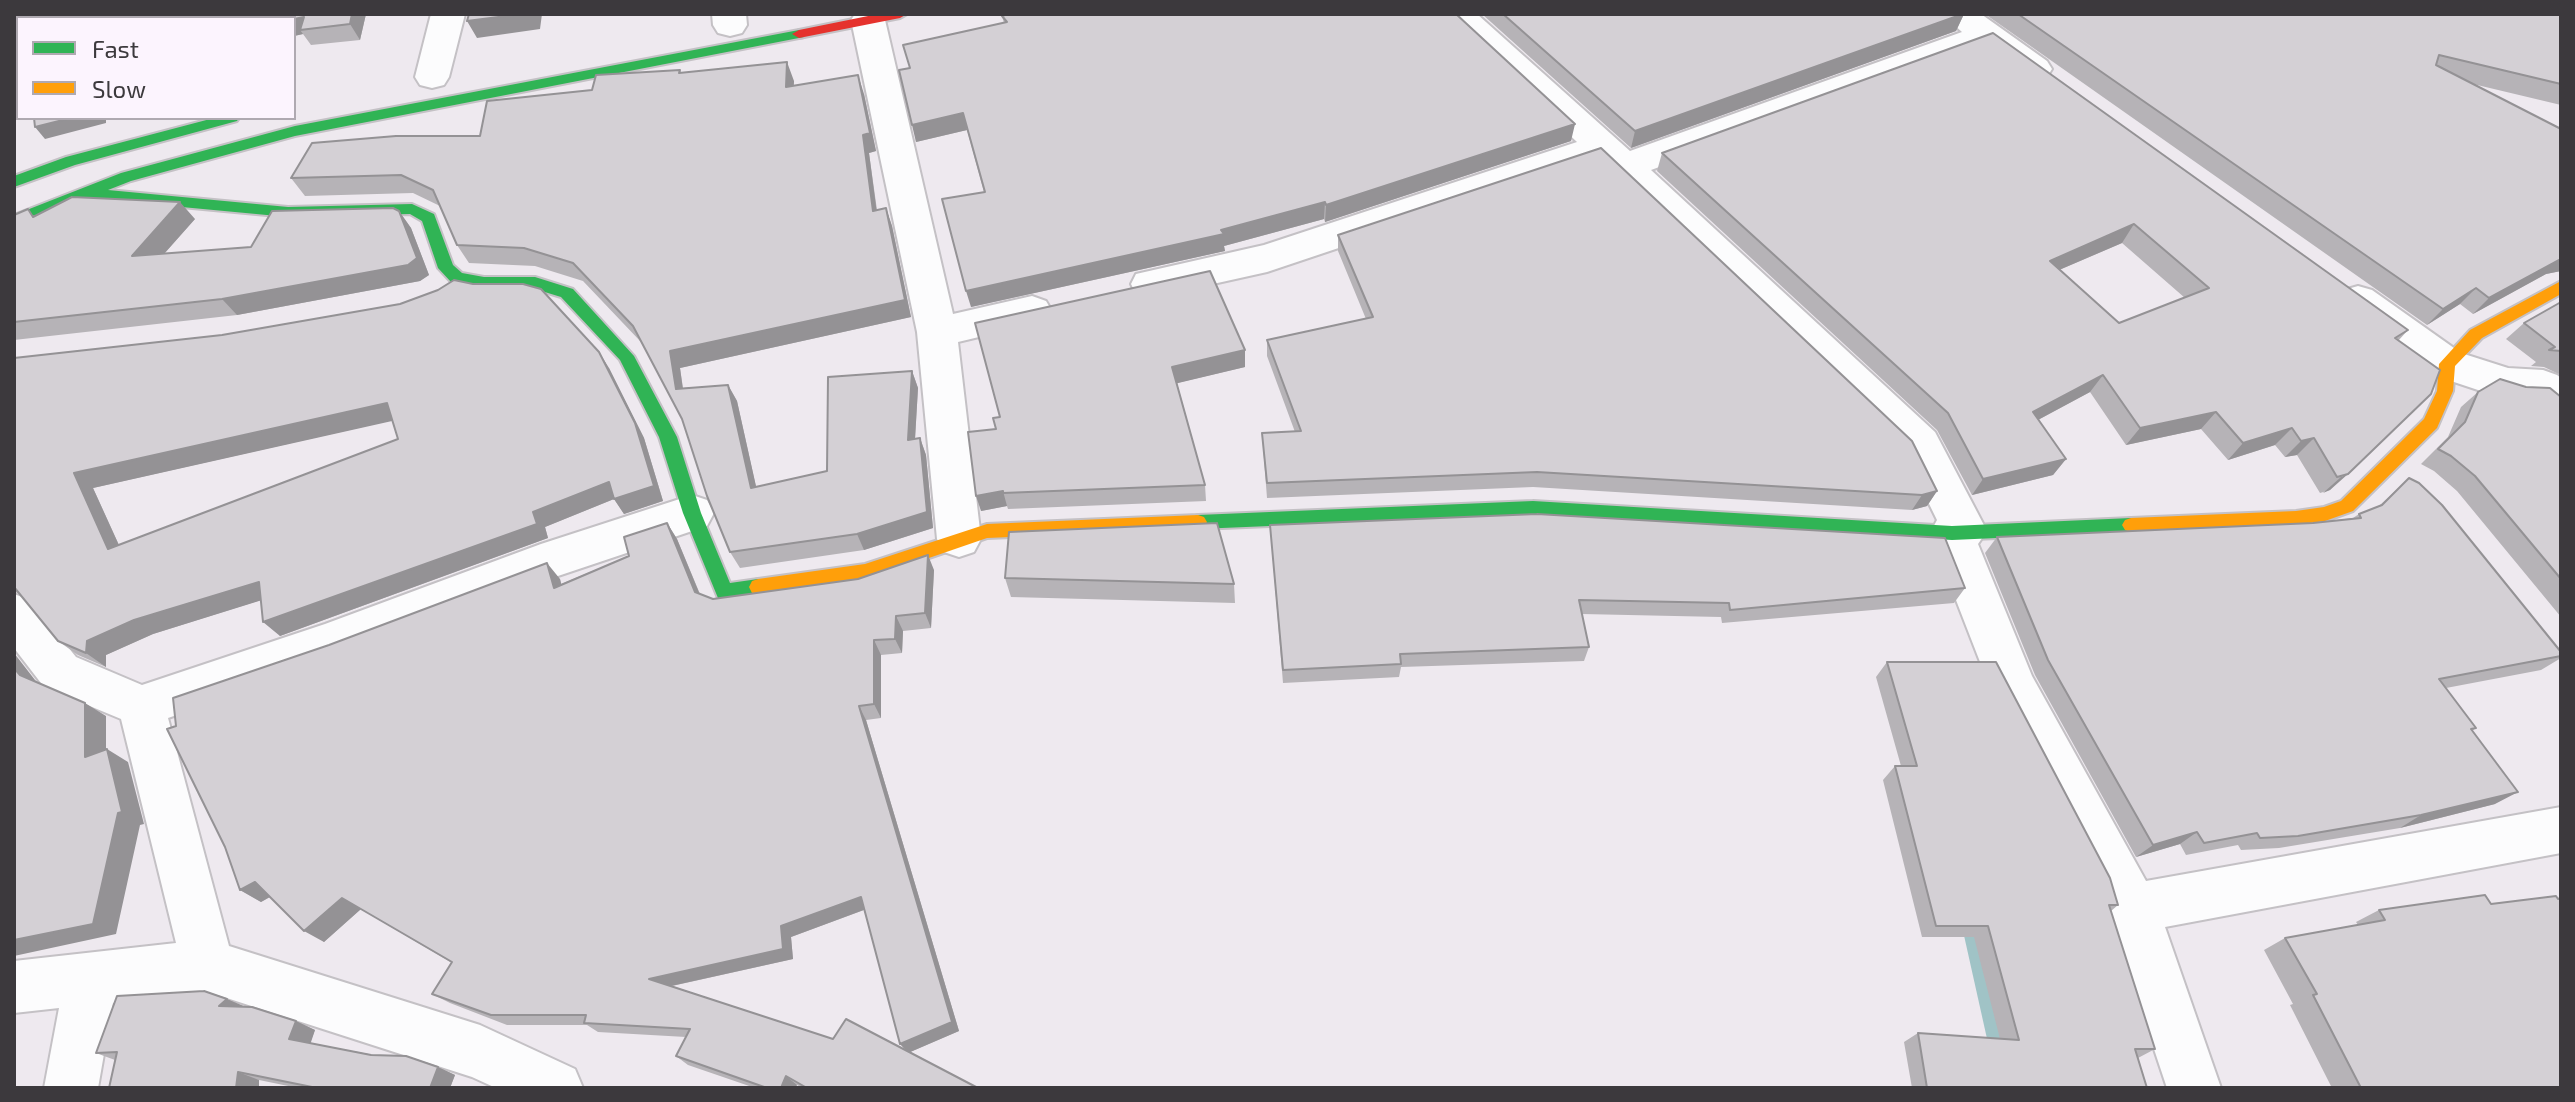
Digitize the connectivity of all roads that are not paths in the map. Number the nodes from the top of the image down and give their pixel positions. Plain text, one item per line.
1 (448, 14) edge
2 (1457, 14) edge
3 (884, 17) edge
4 (1973, 24) edge
5 (432, 77) dead end
6 (2063, 90) edge
7 (225, 120) edge
8 (1613, 157) junction
9 (14, 182) edge
10 (84, 193) junction
11 (14, 221) edge
12 (457, 278) junction
13 (2332, 282) edge
14 (2561, 287) edge
15 (1117, 292) edge
16 (423, 299) edge
17 (1072, 302) edge
18 (937, 332) junction
19 (2447, 364) junction
20 (2561, 401) edge
21 (692, 513) junction
22 (1959, 532) junction
23 (959, 539) junction
24 (14, 614) edge
25 (141, 706) junction
26 (2561, 830) edge
27 (2133, 908) junction
28 (208, 966) junction
29 (91, 978) junction
30 (14, 987) edge
31 (71, 1088) edge
32 (556, 1088) edge
33 (2194, 1088) edge

1 - 5 street
2 - 8 street
3 - 10 street
3 - 18 street
4 - 6 street
4 - 8 street
7 - 9 street
8 - 15 street
8 - 22 street
10 - 11 street
10 - 12 street
12 - 16 street
12 - 21 street
13 - 19 street
14 - 19 street
17 - 18 street
18 - 23 street
19 - 20 street
19 - 22 street
21 - 23 street
21 - 25 street
22 - 23 street
22 - 27 street
24 - 25 street
25 - 28 street
26 - 27 street
27 - 33 street
28 - 29 street
28 - 32 street
29 - 30 street
29 - 31 street

